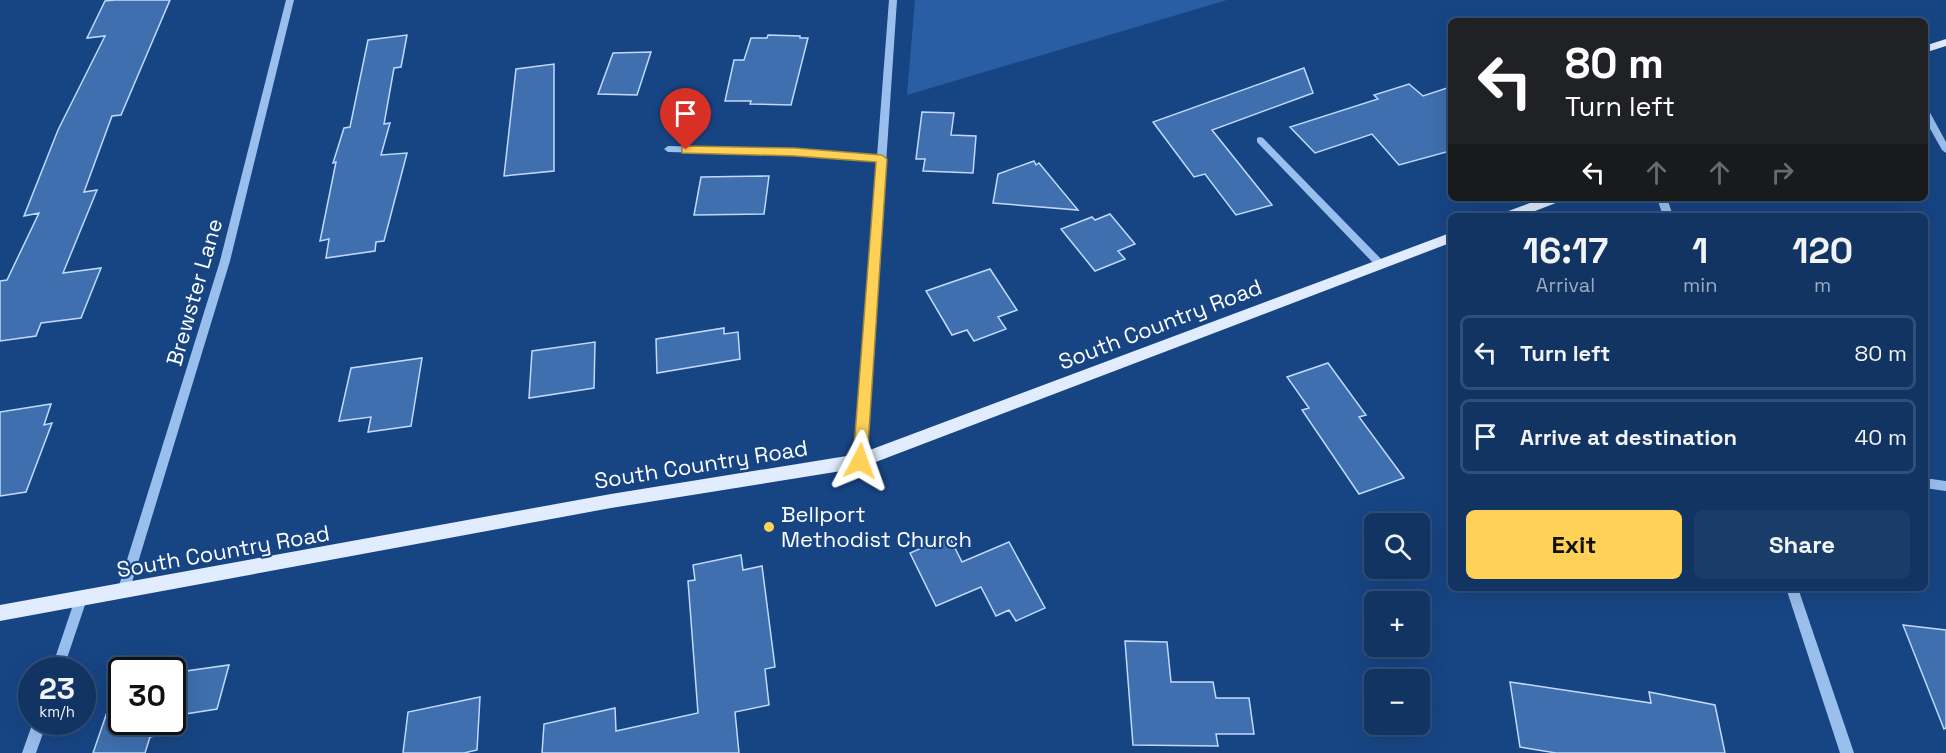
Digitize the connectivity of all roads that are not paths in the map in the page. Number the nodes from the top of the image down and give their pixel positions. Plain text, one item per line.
1 (290, 0) edge
2 (893, 0) edge
3 (1946, 42) edge
4 (1928, 49) edge
5 (1928, 116) edge
6 (1260, 140) dead end
7 (668, 149) dead end
8 (1946, 150) edge
9 (882, 159) junction
10 (1548, 201) edge
11 (1516, 213) edge
12 (1448, 239) edge
13 (1380, 264) junction
14 (860, 461) junction
15 (1928, 484) edge
16 (1946, 486) edge
17 (1793, 591) edge
18 (123, 592) junction
19 (81, 599) junction
20 (0, 613) edge
21 (61, 657) edge
22 (35, 735) edge
23 (29, 753) edge
24 (1846, 753) edge

1 - 18 street, Brewster Lane
2 - 9 street
3 - 4 main road
5 - 8 street
6 - 13 street
7 - 9 street
9 - 14 street
10 - 11 main road
12 - 13 main road, South Country Road
13 - 14 main road, South Country Road
14 - 18 main road, South Country Road
15 - 16 street
17 - 24 street
18 - 19 main road, South Country Road
19 - 20 main road, South Country Road
19 - 21 street
22 - 23 street

